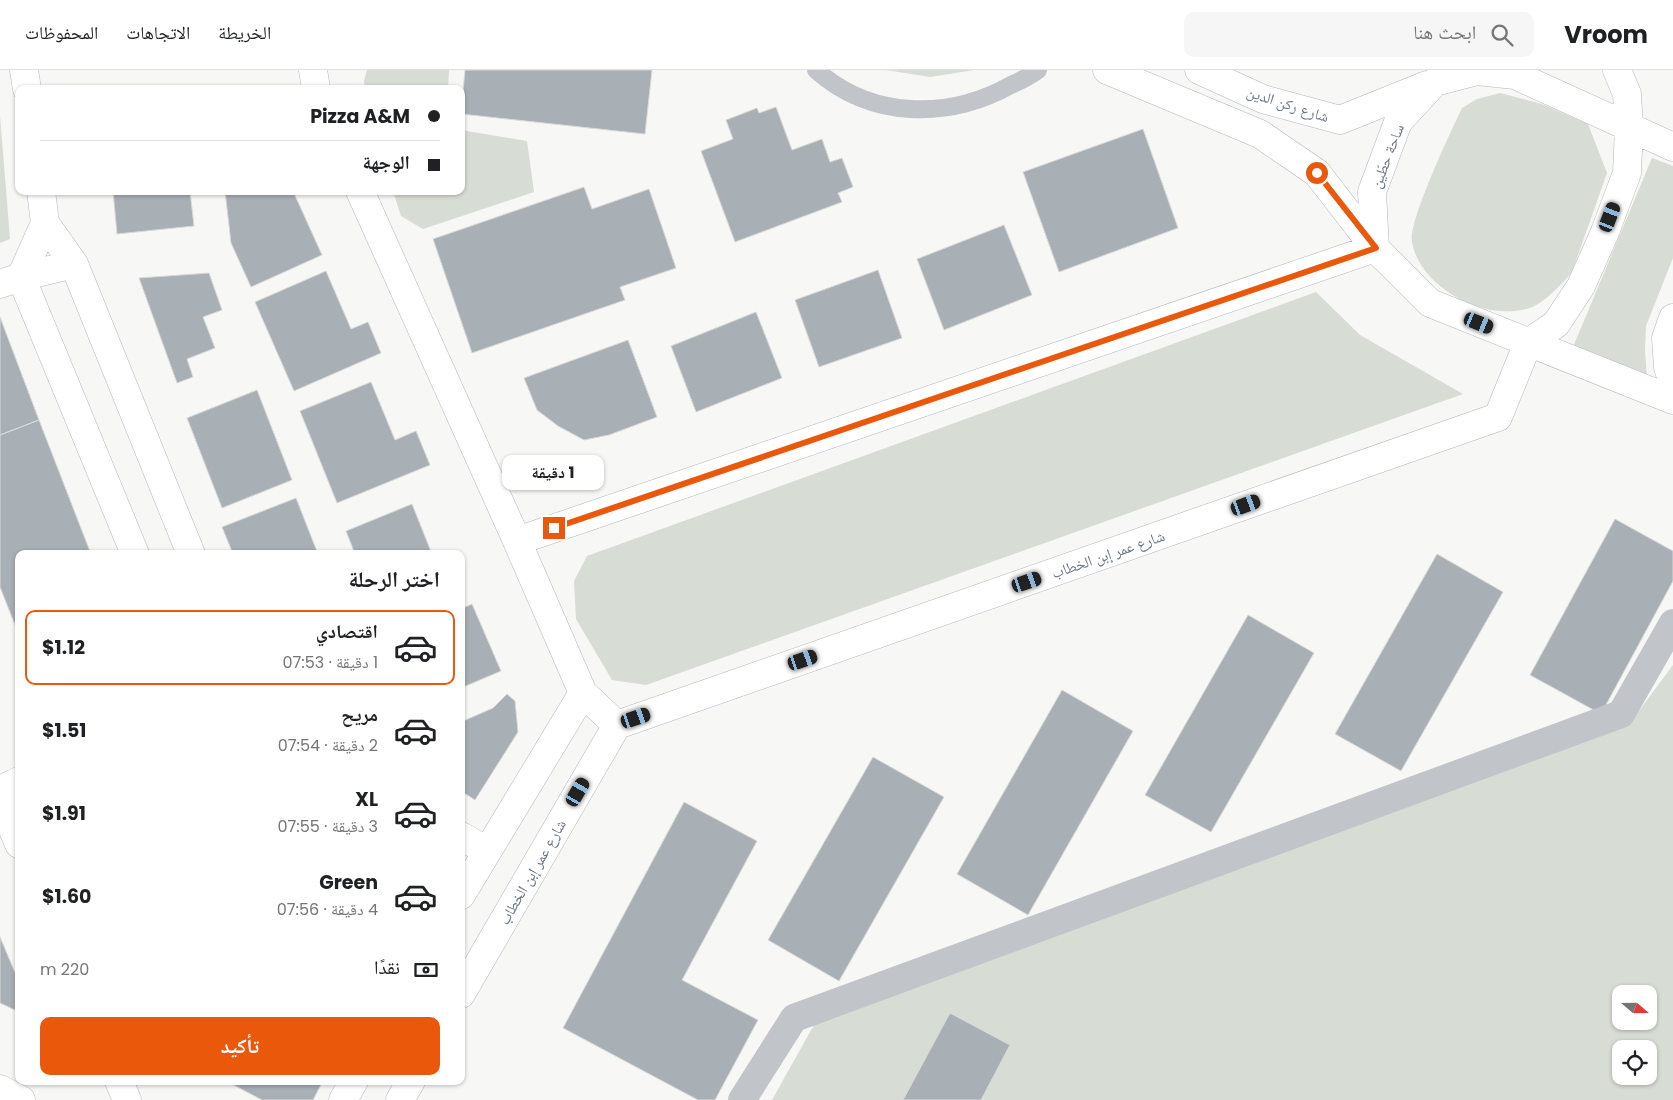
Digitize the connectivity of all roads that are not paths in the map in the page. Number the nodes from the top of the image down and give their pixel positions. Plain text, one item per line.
1 (24, 70) edge
2 (313, 70) edge
3 (816, 70) edge
4 (1038, 70) edge
5 (1107, 70) edge
6 (1199, 70) edge
7 (1617, 70) edge
8 (1432, 76) edge
9 (26, 85) edge
10 (315, 85) edge
11 (1629, 126) junction
12 (1673, 146) edge
13 (42, 195) edge
14 (362, 195) edge
15 (45, 223) junction
16 (1376, 248) junction
17 (74, 264) junction
18 (10, 281) edge
19 (1673, 318) edge
20 (1528, 342) junction
21 (1673, 383) edge
22 (1673, 400) edge
23 (517, 541) junction
24 (134, 550) edge
25 (188, 550) edge
26 (1673, 623) edge
27 (583, 693) junction
28 (617, 725) junction
29 (15, 783) edge
30 (0, 790) edge
31 (0, 800) edge
32 (15, 835) edge
33 (465, 838) edge
34 (487, 851) junction
35 (465, 888) edge
36 (465, 987) edge
37 (121, 1085) edge
38 (352, 1085) edge
39 (409, 1085) edge
40 (0, 1089) edge
41 (21, 1100) edge
42 (127, 1100) edge
43 (343, 1100) edge
44 (400, 1100) edge
45 (742, 1100) edge

1 - 9 main road
2 - 10 main road
3 - 4 lane
5 - 16 main road
6 - 8 main road, شارع ركن الدين
7 - 11 main road
8 - 11 main road
8 - 16 main road, ساحة حطّين
11 - 12 main road
11 - 20 main road
13 - 15 main road
14 - 23 main road
15 - 17 main road
15 - 18 main road
16 - 20 main road
16 - 23 main road
17 - 18 main road
17 - 25 main road
18 - 24 main road
19 - 21 main road
20 - 22 main road
20 - 28 main road, شارع عمر إبن الخطاب
23 - 27 main road
26 - 45 street
27 - 28 main road
27 - 34 main road
28 - 36 main road, شارع عمر إبن الخطاب
29 - 30 main road
31 - 32 main road
33 - 34 main road
34 - 35 main road
37 - 42 main road
38 - 43 main road
39 - 44 main road
40 - 41 main road

